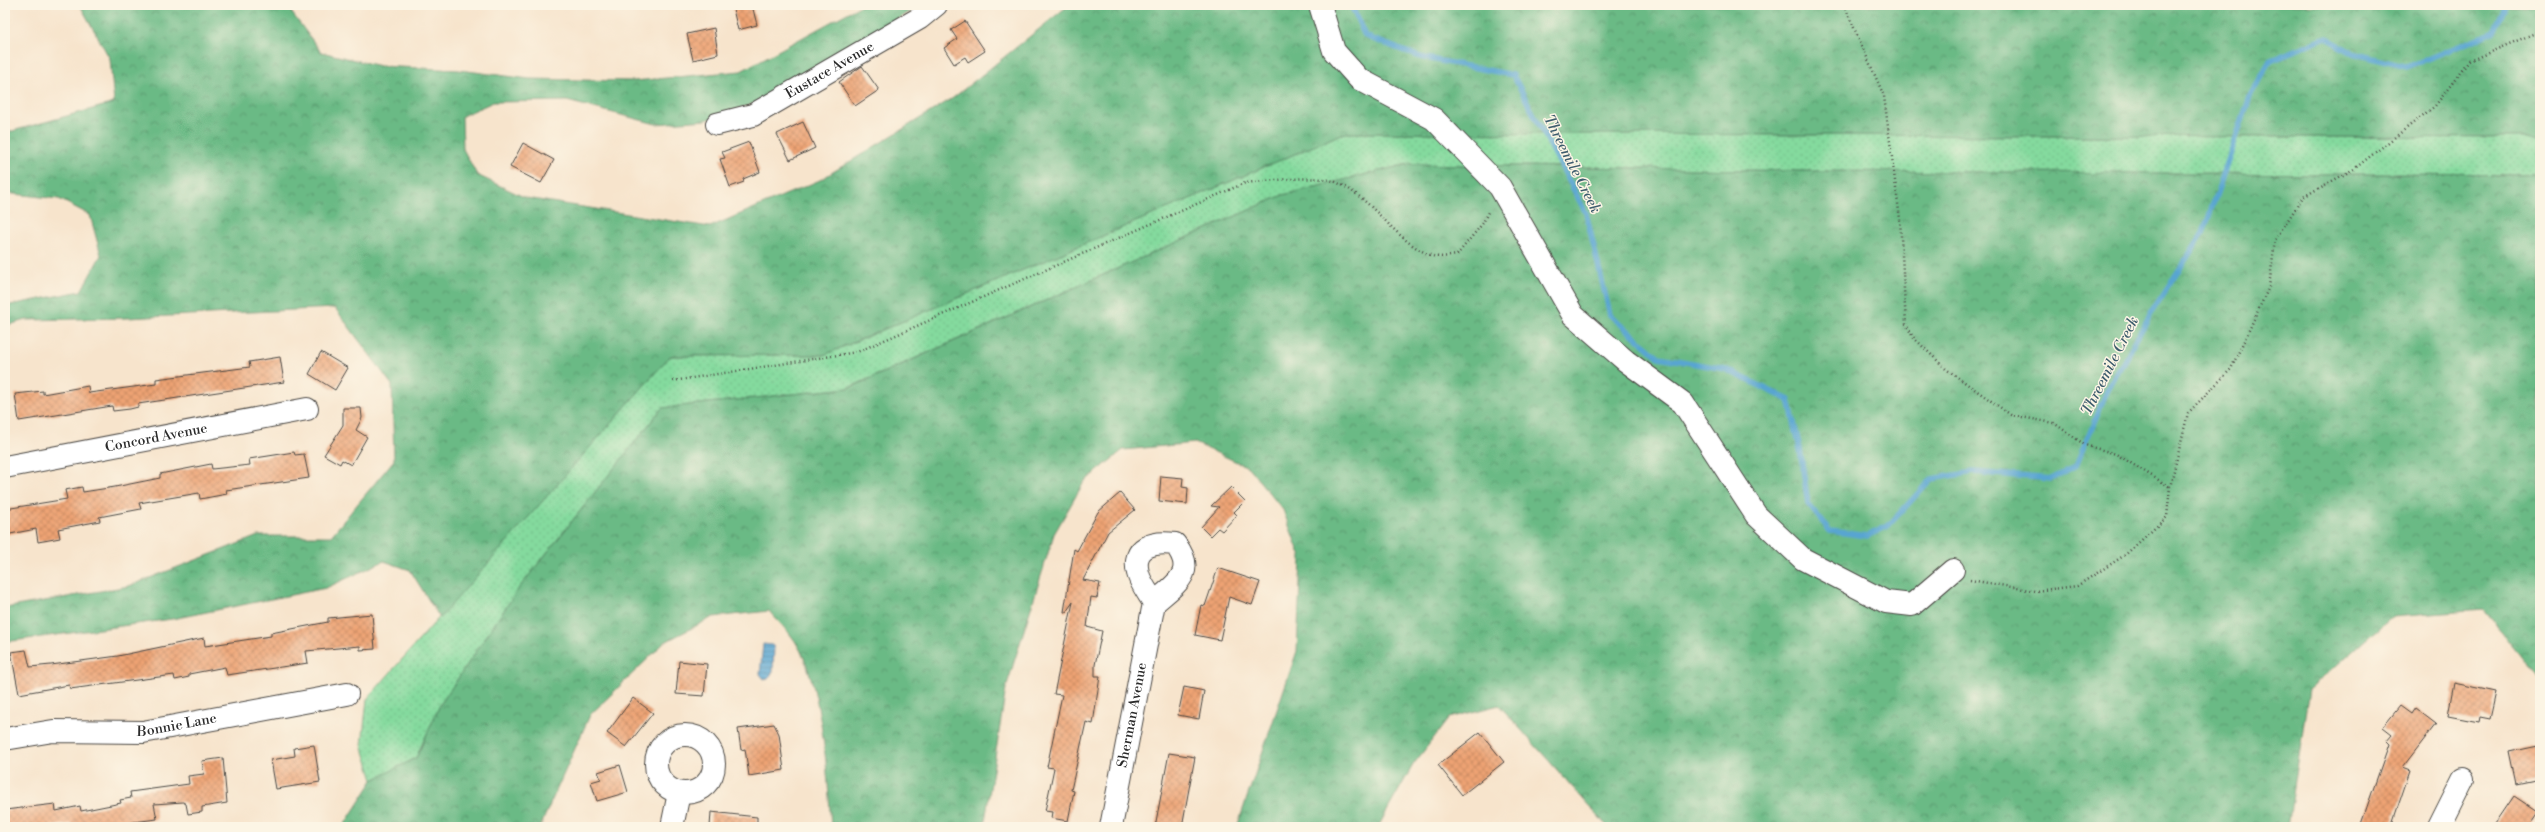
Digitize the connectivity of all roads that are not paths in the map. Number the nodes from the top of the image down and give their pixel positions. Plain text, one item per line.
1 (936, 5) edge
2 (1320, 5) edge
3 (717, 124) dead end
4 (307, 409) dead end
5 (5, 466) edge
6 (1953, 570) road end
7 (1154, 603) dead end
8 (347, 694) dead end
9 (5, 739) edge
10 (2463, 779) dead end
11 (679, 793) dead end
12 (672, 827) edge
13 (1111, 827) edge
14 (2439, 827) edge

1 - 3 street, Eustace Avenue
2 - 6 street
4 - 5 street, Concord Avenue
7 - 13 street, Sherman Avenue
8 - 9 street, Bonnie Lane
10 - 14 street
11 - 12 street

